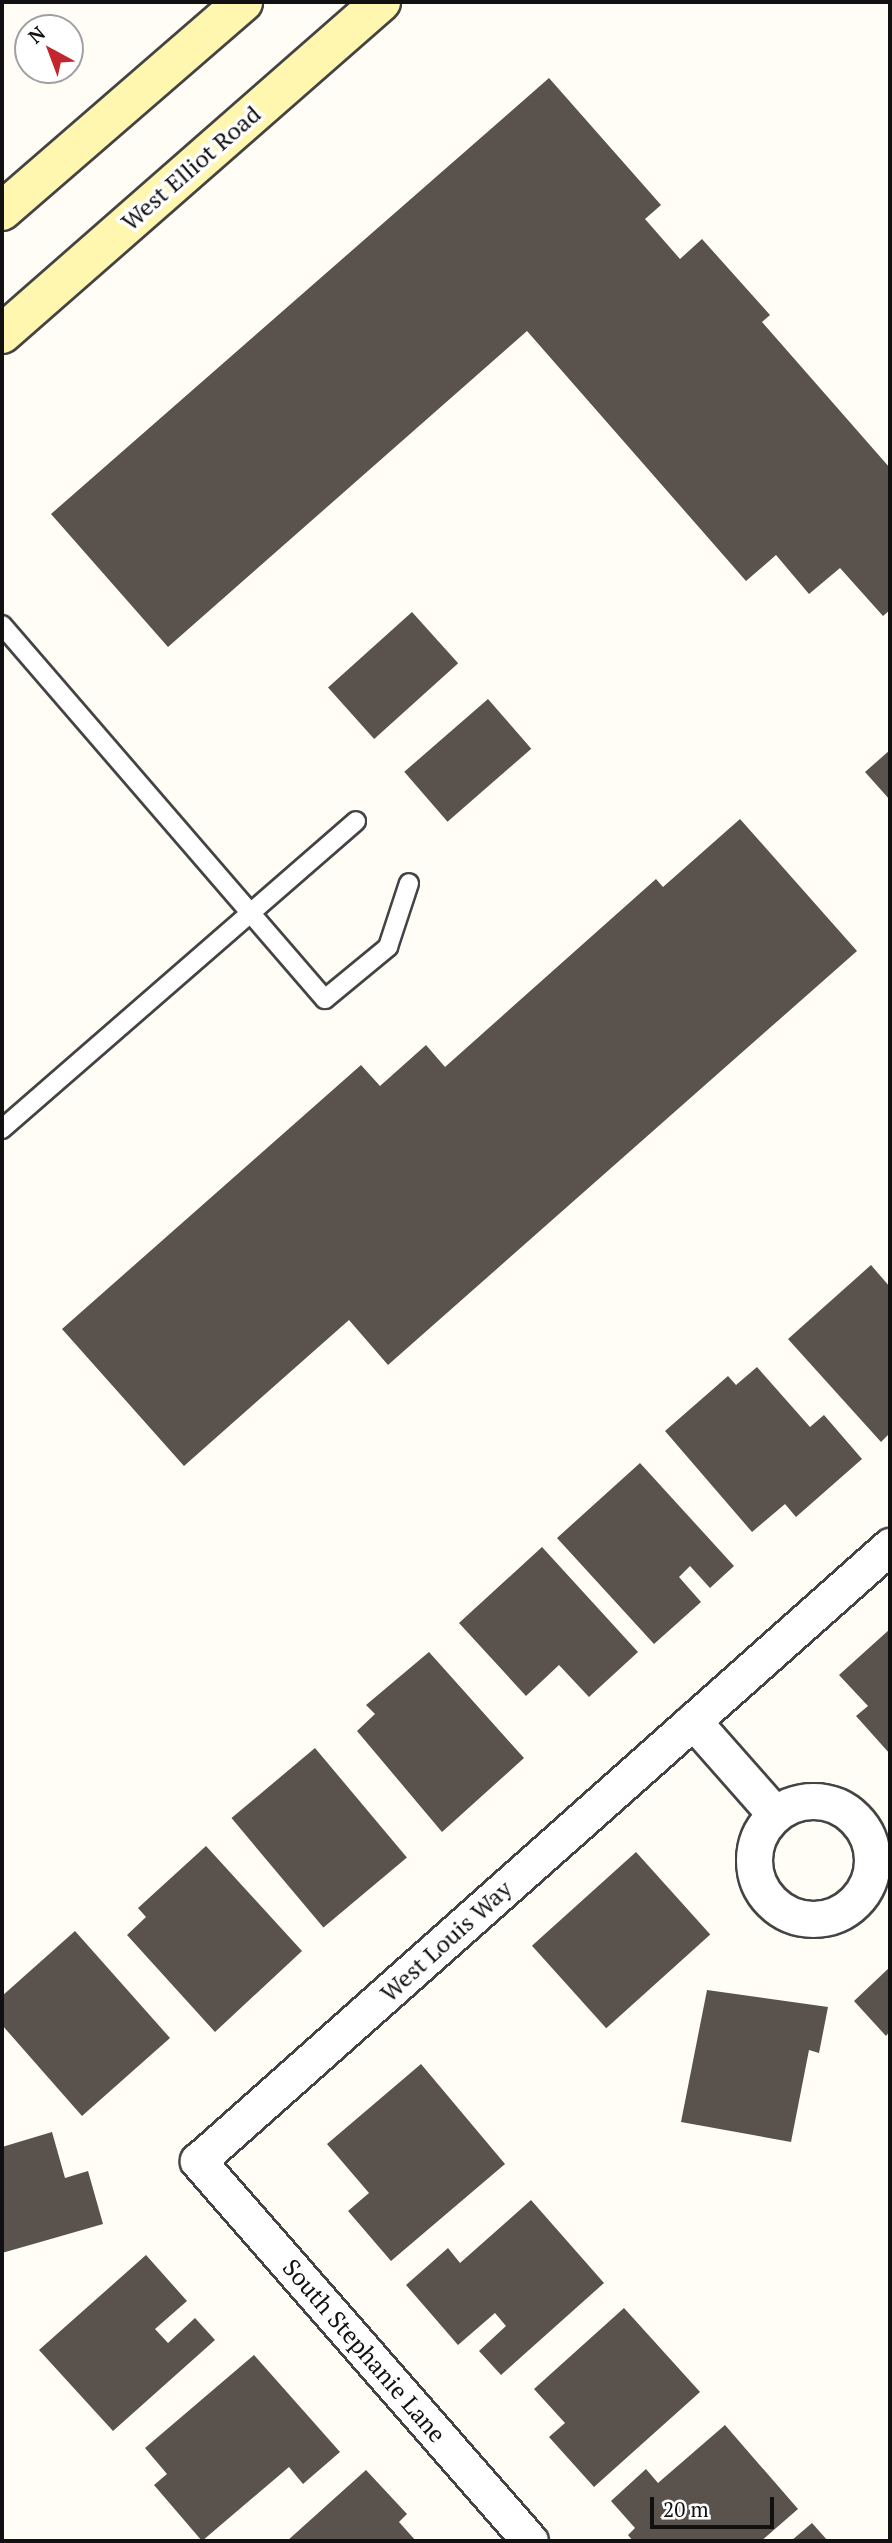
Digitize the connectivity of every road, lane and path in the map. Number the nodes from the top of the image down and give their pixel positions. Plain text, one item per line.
1 (243, 2) edge
2 (381, 2) edge
3 (2, 211) edge
4 (2, 334) edge
5 (2, 625) edge
6 (356, 821) dead end
7 (409, 883) dead end
8 (250, 912) junction
9 (2, 1129) edge
10 (890, 1546) edge
11 (693, 1721) junction
12 (775, 1814) dead end
13 (198, 2161) joint
14 (530, 2541) edge

1 - 3 main road
2 - 4 main road, West Elliot Road
5 - 8 lane
6 - 8 lane
7 - 8 lane
8 - 9 lane
10 - 11 street, West Louis Way
11 - 12 street
11 - 13 street, West Louis Way
13 - 14 street, South Stephanie Lane

